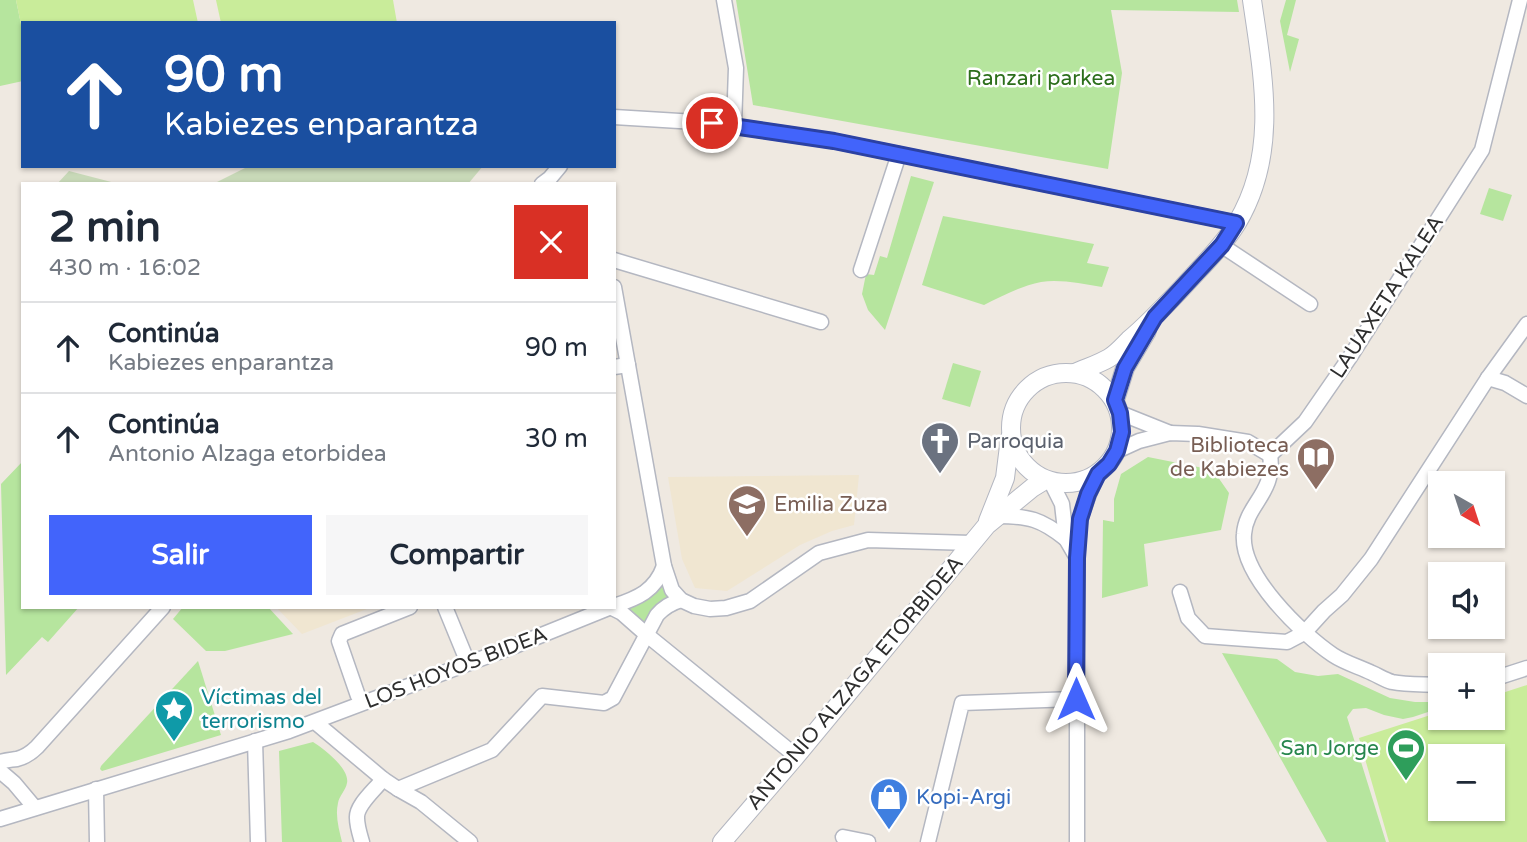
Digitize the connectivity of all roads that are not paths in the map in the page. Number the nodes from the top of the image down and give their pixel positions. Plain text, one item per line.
1 (724, 0) edge
2 (1520, 0) edge
3 (1256, 5) edge
4 (616, 117) edge
5 (733, 126) junction
6 (899, 154) junction
7 (558, 168) edge
8 (544, 182) edge
9 (1236, 223) junction
10 (1222, 245) junction
11 (616, 261) edge
12 (861, 270) dead end
13 (1310, 304) dead end
14 (616, 310) edge
15 (1155, 317) junction
16 (821, 321) dead end
17 (1527, 324) edge
18 (621, 366) edge
19 (1075, 373) junction
20 (1488, 378) junction
21 (1527, 396) edge
22 (1117, 407) junction
23 (1170, 433) junction
24 (1010, 434) junction
25 (1117, 451) junction
26 (1270, 455) junction
27 (1098, 474) junction
28 (1048, 481) junction
29 (992, 520) junction
30 (1066, 539) junction
31 (971, 543) junction
32 (1077, 558) junction
33 (664, 566) junction
34 (1180, 592) dead end
35 (681, 600) junction
36 (616, 605) edge
37 (161, 609) edge
38 (405, 609) edge
39 (446, 609) edge
40 (605, 609) edge
41 (616, 609) edge
42 (577, 613) edge
43 (1304, 633) junction
44 (647, 635) junction
45 (468, 663) junction
46 (1527, 668) edge
47 (1505, 675) edge
48 (1428, 684) edge
49 (1076, 699) junction
50 (360, 702) junction
51 (315, 722) junction
52 (255, 741) junction
53 (796, 756) junction
54 (0, 762) edge
55 (0, 771) edge
56 (383, 779) junction
57 (96, 789) junction
58 (398, 789) junction
59 (35, 808) junction
60 (0, 819) edge
61 (843, 837) dead end
62 (97, 842) edge
63 (258, 842) edge
64 (362, 842) edge
65 (470, 842) edge
66 (722, 842) edge
67 (868, 842) edge
68 (928, 842) edge
69 (1077, 842) edge

1 - 5 street
2 - 26 street, LAUAXETA KALEA
3 - 9 street
4 - 5 street
5 - 6 street
6 - 9 street
6 - 12 street
7 - 8 street
9 - 10 street
10 - 13 street
10 - 15 street
11 - 16 street
14 - 18 street
15 - 19 street
15 - 22 street
17 - 20 street
18 - 33 street
19 - 22 street
19 - 24 street
20 - 21 street
20 - 43 street
22 - 23 street
22 - 25 street
23 - 25 street
23 - 26 street
24 - 28 street
24 - 29 street, ANTONIO ALZAGA ETORBIDEA
25 - 27 street
26 - 43 street
27 - 28 street
27 - 32 street
28 - 29 street, ANTONIO ALZAGA ETORBIDEA
28 - 30 street
29 - 30 street
29 - 31 street, ANTONIO ALZAGA ETORBIDEA
30 - 32 street
31 - 35 street
31 - 53 street, ANTONIO ALZAGA ETORBIDEA
32 - 49 street
33 - 35 street
33 - 36 street, LOS HOYOS BIDEA
34 - 43 street
35 - 44 street
37 - 54 street
38 - 50 street, LOS HOYOS BIDEA
39 - 45 street
40 - 42 street, LOS HOYOS BIDEA
41 - 44 street
42 - 45 street, LOS HOYOS BIDEA
43 - 48 street
44 - 53 street
44 - 58 street
45 - 50 street, LOS HOYOS BIDEA
46 - 47 street
49 - 68 street
49 - 69 street
50 - 51 street
51 - 52 street
51 - 56 street
52 - 57 street
52 - 63 street
53 - 66 street, ANTONIO ALZAGA ETORBIDEA
55 - 59 street
56 - 58 street
56 - 64 street
57 - 59 street
57 - 62 street
58 - 65 street
59 - 60 street
61 - 67 street

